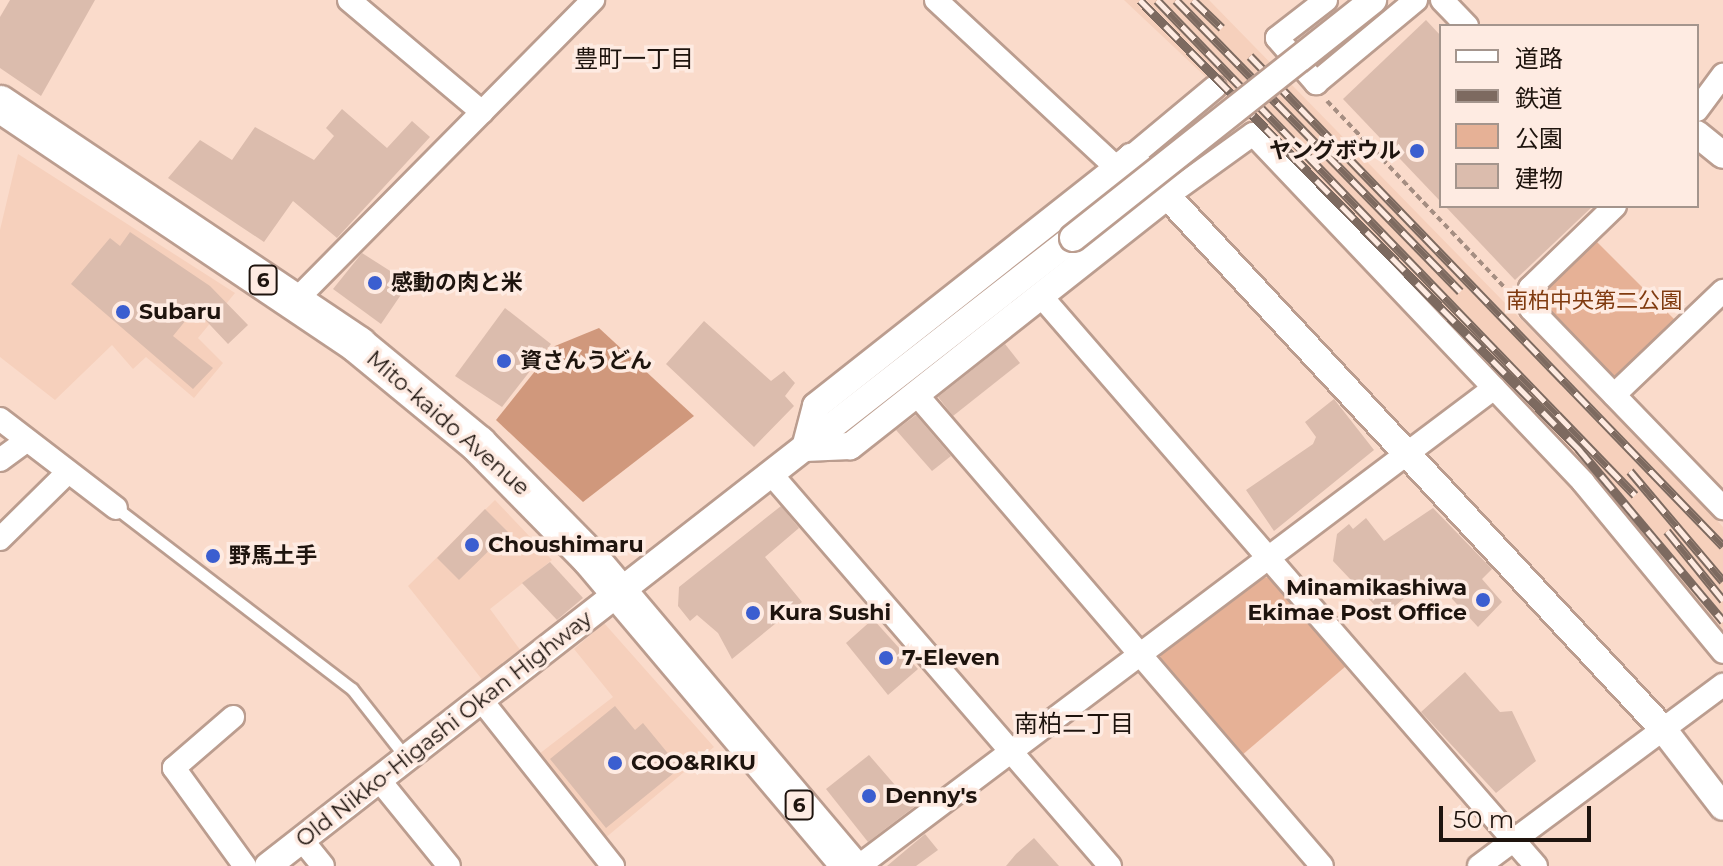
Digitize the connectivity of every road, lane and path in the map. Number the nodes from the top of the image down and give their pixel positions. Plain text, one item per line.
1 (349, 0) edge
2 (593, 0) edge
3 (936, 0) edge
4 (1326, 0) edge
5 (1373, 0) edge
6 (1416, 0) edge
7 (1442, 0) edge
8 (1465, 24) edge
9 (1723, 75) edge
10 (1316, 83) junction
11 (1215, 87) dead end
12 (0, 104) edge
13 (1699, 107) edge
14 (482, 112) junction
15 (1699, 136) edge
16 (1723, 155) edge
17 (1124, 162) junction
18 (1167, 196) junction
19 (1613, 208) edge
20 (1723, 291) edge
21 (1041, 296) junction
22 (1527, 297) junction
23 (295, 301) junction
24 (1494, 388) junction
25 (917, 395) junction
26 (1614, 395) junction
27 (0, 419) edge
28 (26, 441) junction
29 (805, 448) junction
30 (1406, 453) junction
31 (0, 460) edge
32 (68, 472) junction
33 (772, 475) junction
34 (116, 508) joint
35 (1723, 508) edge
36 (0, 539) edge
37 (1269, 560) junction
38 (619, 592) junction
39 (1723, 652) edge
40 (1142, 657) junction
41 (1723, 685) edge
42 (482, 701) junction
43 (233, 717) dead end
44 (1663, 729) junction
45 (1012, 754) junction
46 (407, 760) junction
47 (380, 781) junction
48 (1723, 807) edge
49 (1516, 839) junction
50 (302, 840) junction
51 (245, 866) edge
52 (268, 866) edge
53 (323, 866) edge
54 (449, 866) edge
55 (613, 866) edge
56 (850, 866) edge
57 (859, 866) edge
58 (1110, 866) edge
59 (1322, 866) edge
60 (1479, 866) edge
61 (1536, 866) edge

1 - 14 street
2 - 14 street
3 - 17 street
4 - 10 street
5 - 29 street, Old Nikko-Higashi Okan Highway, bridge
6 - 10 street
7 - 8 street
9 - 13 street
10 - 22 path
11 - 17 street
12 - 23 highway, Mito-kaido Avenue / 6
14 - 23 street
15 - 16 street
17 - 18 street
17 - 29 street
18 - 21 street
18 - 24 street
18 - 30 street
19 - 22 street
20 - 26 street
21 - 25 street
21 - 37 street
22 - 26 street
23 - 38 highway, Mito-kaido Avenue / 6
24 - 30 street
24 - 39 street
25 - 29 street
25 - 40 street
26 - 35 street
27 - 28 street
28 - 31 street
28 - 32 street
29 - 33 street, Old Nikko-Higashi Okan Highway
30 - 37 street
30 - 44 street
32 - 34 street
32 - 36 street
33 - 38 street, Old Nikko-Higashi Okan Highway
33 - 45 street
34 - 46 lane
37 - 40 street
37 - 49 street
38 - 42 street, Old Nikko-Higashi Okan Highway
38 - 56 highway, Mito-kaido Avenue / 6
40 - 45 street
40 - 59 street
41 - 44 street
42 - 46 street, Old Nikko-Higashi Okan Highway
42 - 55 street
43 - 51 street
44 - 48 street
44 - 49 street
45 - 57 street
45 - 58 street
46 - 47 street, Old Nikko-Higashi Okan Highway
47 - 50 street, Old Nikko-Higashi Okan Highway
47 - 54 street
49 - 60 street
49 - 61 street
50 - 52 street, Old Nikko-Higashi Okan Highway
50 - 53 street

